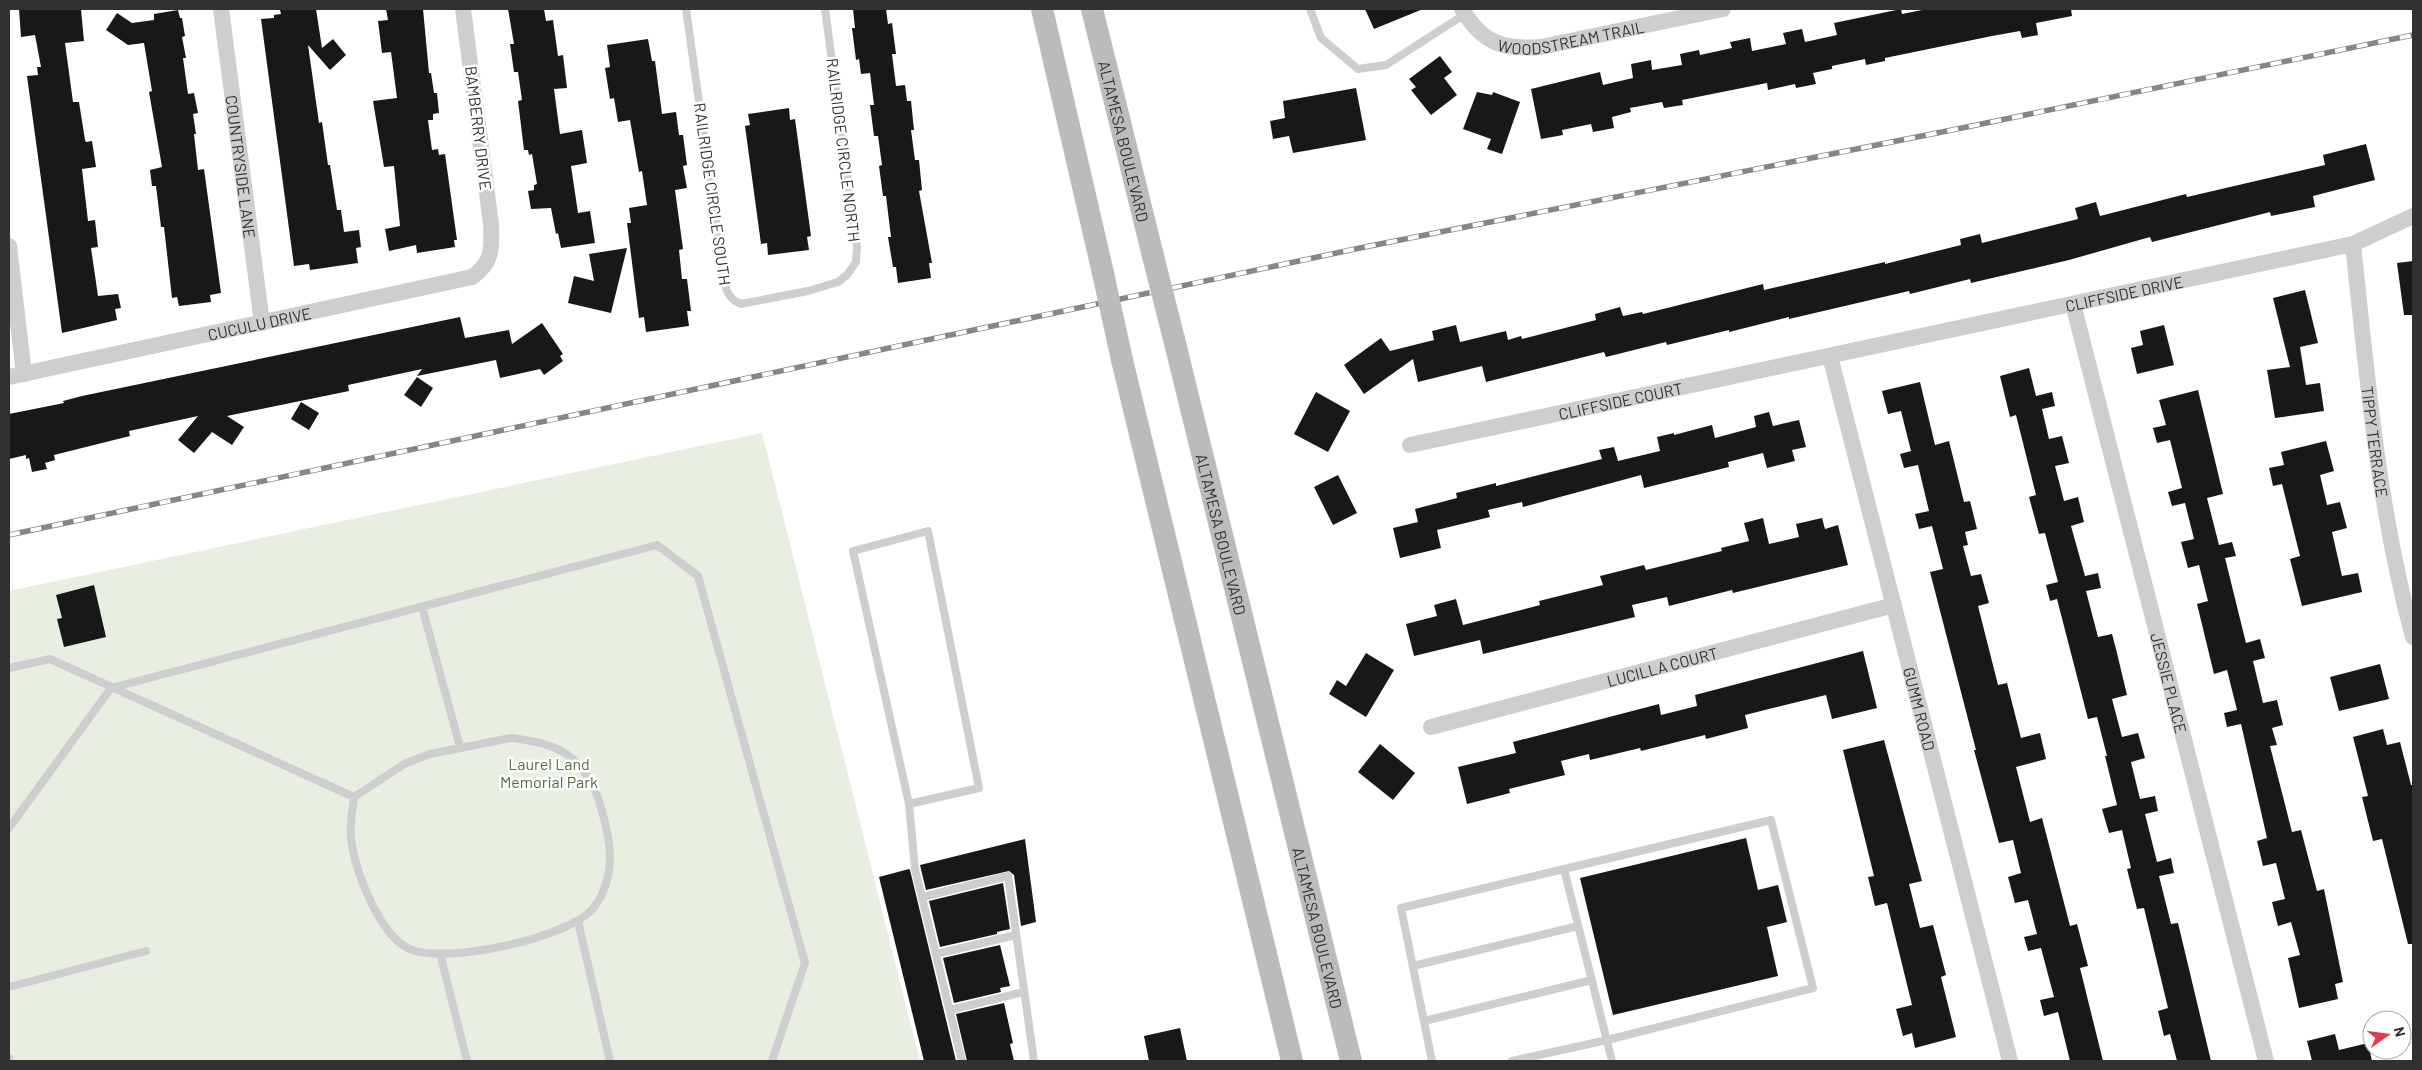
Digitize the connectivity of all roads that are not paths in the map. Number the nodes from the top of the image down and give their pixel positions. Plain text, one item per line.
1 (220, 9) edge
2 (463, 9) edge
3 (686, 9) edge
4 (825, 9) edge
5 (1042, 9) edge
6 (1092, 9) edge
7 (1310, 9) edge
8 (1715, 10) edge
9 (1464, 11) edge
10 (2413, 216) edge
11 (2353, 244) junction
12 (9, 246) edge
13 (492, 247) joint
14 (808, 291) joint
15 (2073, 304) junction
16 (262, 323) junction
17 (1830, 356) junction
18 (16, 376) edge
19 (1410, 445) dead end
20 (1894, 605) junction
21 (422, 607) junction
22 (2413, 637) edge
23 (9, 668) edge
24 (110, 688) junction
25 (1431, 727) dead end
26 (460, 747) junction
27 (354, 797) junction
28 (909, 804) junction
29 (9, 828) edge
30 (1564, 869) junction
31 (922, 897) junction
32 (578, 922) junction
33 (1578, 926) junction
34 (1016, 935) junction
35 (146, 951) dead end
36 (440, 953) junction
37 (936, 954) junction
38 (1413, 966) junction
39 (1592, 980) junction
40 (9, 988) edge
41 (1024, 992) junction
42 (950, 1010) junction
43 (1424, 1021) junction
44 (1606, 1040) junction
45 (467, 1061) edge
46 (610, 1061) edge
47 (770, 1061) edge
48 (962, 1061) edge
49 (1034, 1061) edge
50 (1292, 1061) edge
51 (1351, 1061) edge
52 (1432, 1061) edge
53 (1512, 1061) edge
54 (1612, 1061) edge
55 (2010, 1061) edge
56 (2266, 1061) edge

1 - 16 street, COUNTRYSIDE LANE
2 - 13 street, BAMBERRY DRIVE
3 - 14 lane, RAILRIDGE CIRCLE SOUTH
4 - 14 lane, RAILRIDGE CIRCLE NORTH
5 - 50 main road, bridge
6 - 51 main road, ALTAMESA BOULEVARD, bridge
7 - 9 lane
8 - 9 street, WOODSTREAM TRAIL
10 - 11 street, CLIFFSIDE DRIVE
11 - 15 street, CLIFFSIDE DRIVE
11 - 22 street, TIPPY TERRACE
12 - 18 street
13 - 16 street, CUCULU DRIVE
15 - 17 street, CLIFFSIDE DRIVE
15 - 56 street, JESSIE PLACE
16 - 18 street, CUCULU DRIVE
17 - 19 street, CLIFFSIDE COURT
17 - 20 street, GUMM ROAD
20 - 25 street, LUCILLA COURT
20 - 55 street, GUMM ROAD
21 - 24 lane
21 - 26 lane
21 - 47 lane
23 - 24 lane
24 - 27 lane
24 - 29 lane
26 - 27 lane
26 - 32 lane
27 - 36 lane
28 - 28 lane
28 - 31 lane
30 - 33 lane
30 - 38 lane
30 - 44 lane
31 - 34 lane
31 - 37 lane
32 - 36 lane
32 - 46 lane
33 - 38 lane
33 - 39 lane
34 - 37 lane
34 - 41 lane
35 - 40 lane
36 - 45 lane
37 - 42 lane
38 - 43 lane
39 - 43 lane
39 - 44 lane
41 - 42 lane
41 - 49 lane
42 - 48 lane
43 - 52 lane
44 - 53 lane
44 - 54 lane

